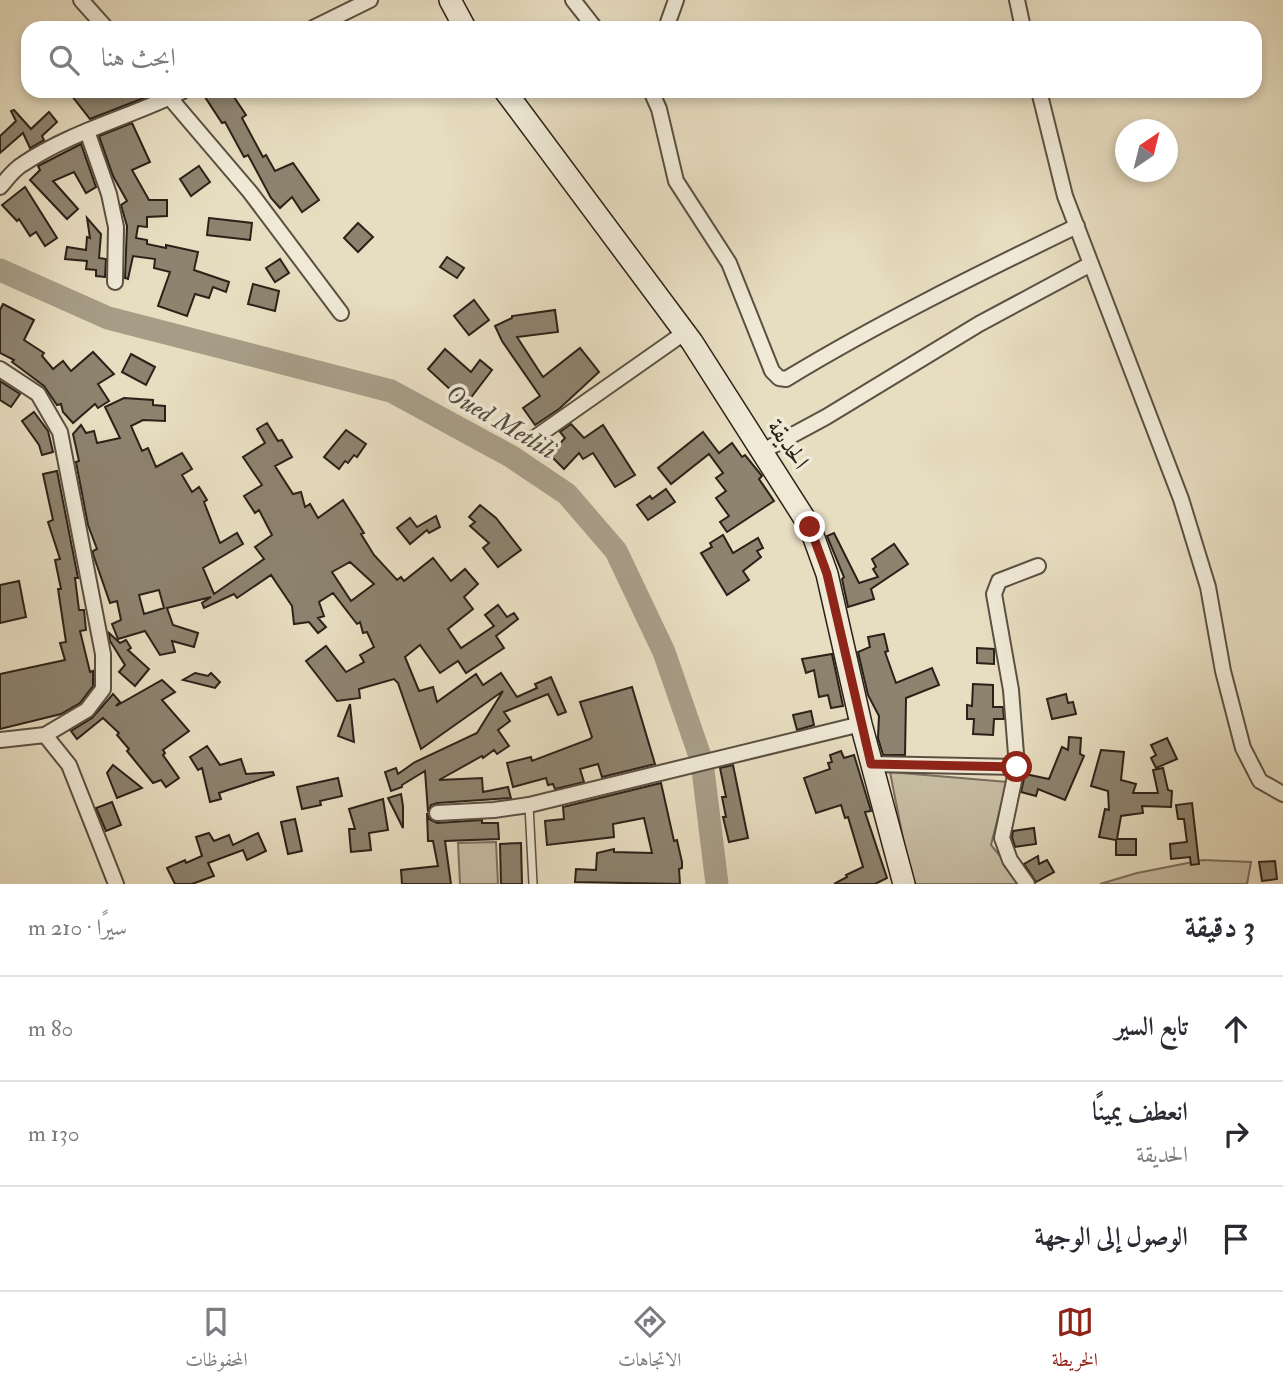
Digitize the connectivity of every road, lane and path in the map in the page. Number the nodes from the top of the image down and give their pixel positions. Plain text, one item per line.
1 (81, 0) edge
2 (370, 0) edge
3 (450, 0) edge
4 (573, 0) edge
5 (676, 0) edge
6 (1017, 0) edge
7 (100, 21) edge
8 (327, 21) edge
9 (461, 21) edge
10 (590, 21) edge
11 (668, 21) edge
12 (1022, 21) edge
13 (161, 98) edge
14 (176, 98) edge
15 (510, 98) edge
16 (654, 98) edge
17 (1041, 98) edge
18 (87, 131) junction
19 (0, 187) edge
20 (1077, 226) junction
21 (1089, 265) junction
22 (115, 282) dead end
23 (341, 313) dead end
24 (684, 333) junction
25 (0, 369) edge
26 (533, 439) dead end
27 (761, 452) junction
28 (1038, 566) dead end
29 (861, 724) junction
30 (45, 735) junction
31 (0, 740) edge
32 (871, 764) junction
33 (1017, 767) junction
34 (1283, 794) edge
35 (529, 805) junction
36 (437, 813) dead end
37 (116, 884) edge
38 (533, 884) edge
39 (904, 884) edge
40 (1027, 884) edge

1 - 7 street
2 - 8 street
3 - 9 street
4 - 10 street
5 - 11 street
6 - 12 street
13 - 18 street
14 - 23 street
15 - 24 street, الحديقة
16 - 20 street
17 - 20 street
18 - 19 street
18 - 22 street
20 - 21 street
21 - 27 street
21 - 34 street
24 - 26 street
24 - 27 street, الحديقة
25 - 30 street
27 - 29 street, الحديقة
28 - 33 street
29 - 32 street, الحديقة
29 - 35 street
30 - 31 street
30 - 37 street
32 - 33 street
32 - 39 street, الحديقة
33 - 40 street
35 - 36 street
35 - 38 lane

